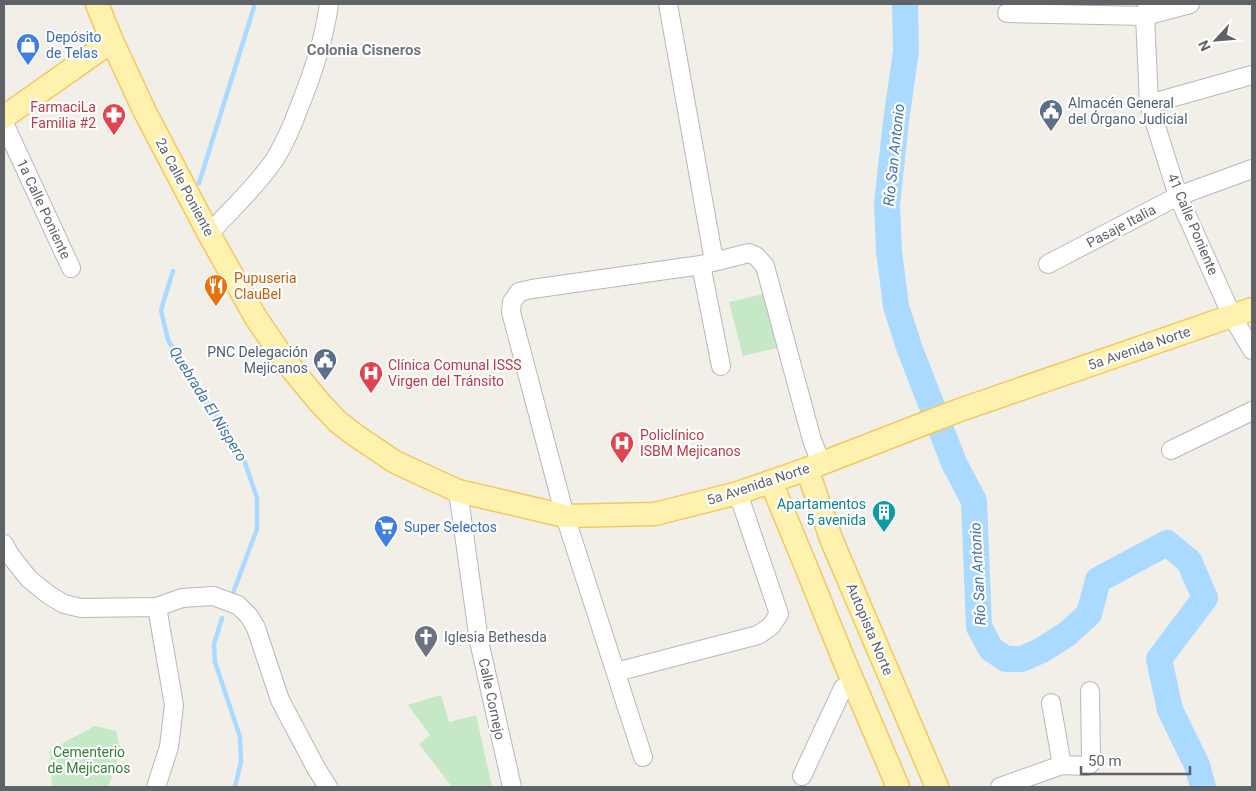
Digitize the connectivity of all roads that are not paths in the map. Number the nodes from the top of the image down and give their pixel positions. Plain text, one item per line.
1 (329, 4) edge
2 (668, 4) edge
3 (1190, 4) edge
4 (99, 6) edge
5 (1147, 10) edge
6 (1007, 13) dead end
7 (112, 41) junction
8 (1252, 75) edge
9 (1149, 104) junction
10 (4, 117) edge
11 (4, 123) edge
12 (1252, 169) edge
13 (1178, 196) junction
14 (209, 234) junction
15 (707, 263) junction
16 (1048, 264) dead end
17 (71, 268) dead end
18 (1242, 313) edge
19 (1252, 350) edge
20 (287, 363) joint
21 (721, 366) dead end
22 (1252, 412) edge
23 (1171, 450) dead end
24 (814, 466) junction
25 (770, 482) junction
26 (458, 491) junction
27 (738, 493) junction
28 (565, 516) junction
29 (4, 544) edge
30 (156, 607) junction
31 (616, 672) junction
32 (854, 684) junction
33 (1090, 692) dead end
34 (1051, 702) dead end
35 (643, 757) dead end
36 (1062, 765) junction
37 (802, 776) dead end
38 (156, 787) edge
39 (328, 787) edge
40 (512, 787) edge
41 (898, 787) edge
42 (938, 787) edge
43 (1000, 787) edge

1 - 14 street
2 - 15 street
3 - 5 street
4 - 7 main road, 2a Calle Poniente
5 - 6 street
5 - 9 street, 41 Calle Poniente
7 - 10 main road
7 - 14 main road, 2a Calle Poniente
8 - 9 street
9 - 13 street, 41 Calle Poniente
11 - 17 street, 1a Calle Poniente
12 - 13 street, Pasaje Italia
13 - 16 street, Pasaje Italia
13 - 18 street, 41 Calle Poniente
14 - 20 main road, 2a Calle Poniente
15 - 21 street
15 - 24 street
15 - 28 street
18 - 19 street, 41 Calle Poniente
18 - 24 main road, 5a Avenida Norte
20 - 26 main road, 5a Avenida Norte
22 - 23 street
24 - 25 main road, 5a Avenida Norte
24 - 42 main road, Autopista Norte
25 - 27 main road, 5a Avenida Norte
25 - 32 main road
26 - 28 main road, 5a Avenida Norte
26 - 40 street, Calle Cornejo
27 - 28 main road, 5a Avenida Norte
27 - 31 street
28 - 31 street
29 - 30 street
30 - 38 street
30 - 39 street
31 - 35 street
32 - 37 street
32 - 41 main road
33 - 36 street
34 - 36 street
36 - 43 street

